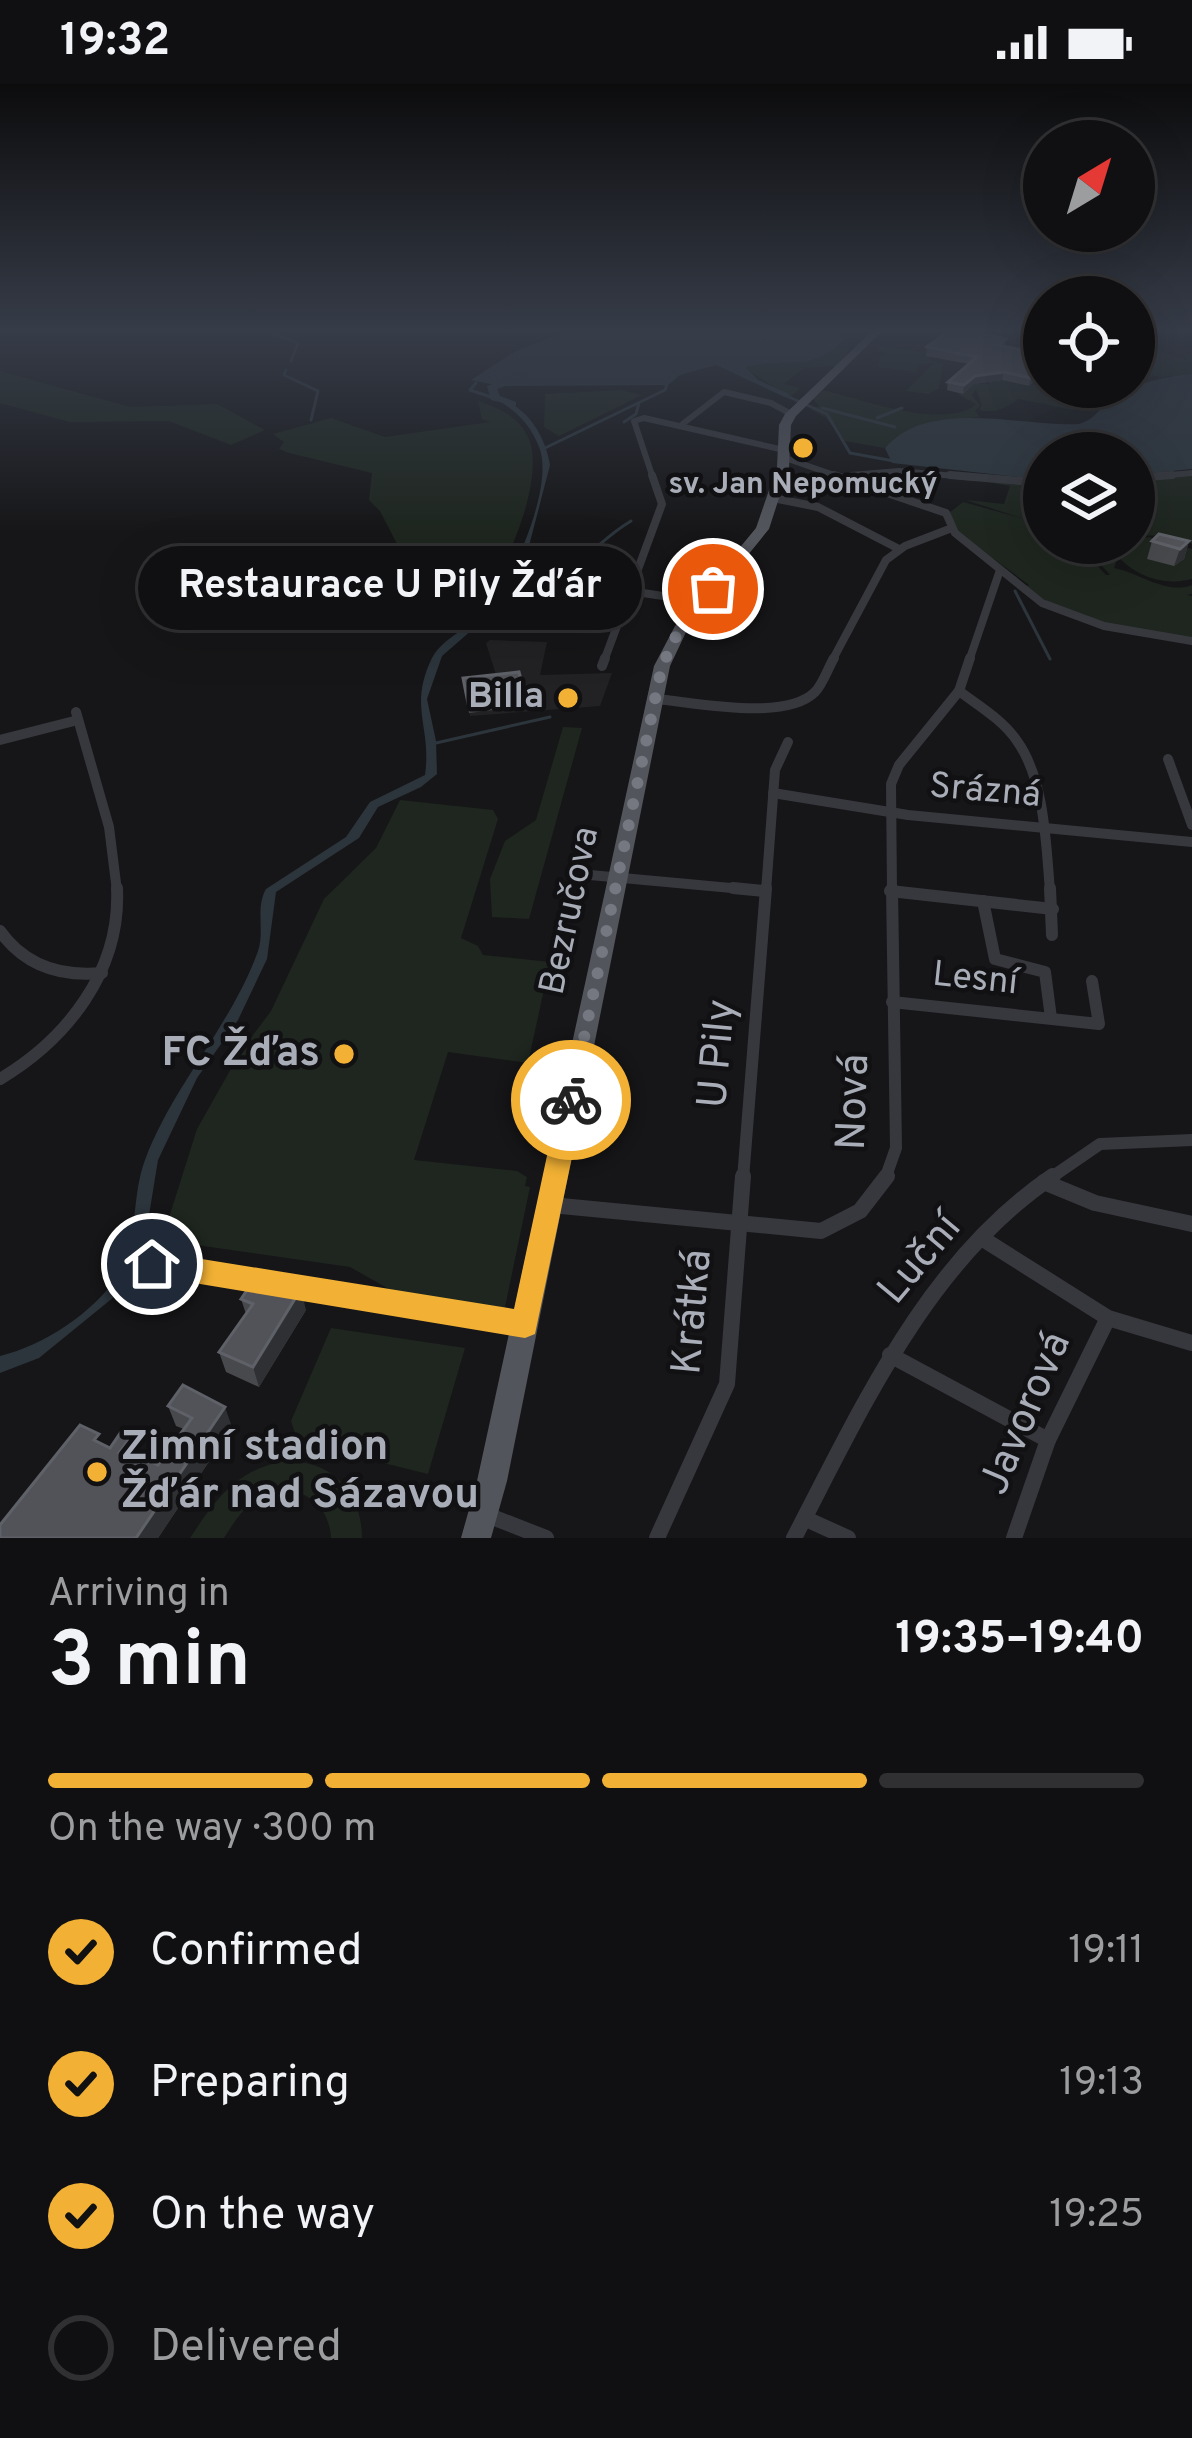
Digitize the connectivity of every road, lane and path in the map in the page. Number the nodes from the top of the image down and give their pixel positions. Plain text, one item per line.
1 (712, 398) edge
2 (750, 398) edge
3 (809, 398) edge
4 (796, 411) junction
5 (680, 426) junction
6 (784, 454) junction
7 (1192, 472) edge
8 (847, 476) junction
9 (1155, 476) edge
10 (1023, 483) edge
11 (773, 498) junction
12 (952, 528) junction
13 (899, 549) junction
14 (1000, 569) junction
15 (630, 591) junction
16 (703, 602) junction
17 (1192, 640) edge
18 (602, 666) dead end
19 (958, 691) junction
20 (655, 699) junction
21 (0, 740) edge
22 (788, 742) dead end
23 (1168, 759) dead end
24 (773, 793) junction
25 (888, 811) junction
26 (1192, 825) edge
27 (1039, 827) junction
28 (1192, 842) edge
29 (590, 875) dead end
30 (618, 877) junction
31 (765, 891) junction
32 (890, 891) junction
33 (983, 901) junction
34 (1053, 908) junction
35 (0, 931) edge
36 (1052, 934) dead end
37 (101, 973) junction
38 (1092, 981) dead end
39 (892, 1002) junction
40 (1051, 1018) junction
41 (0, 1079) edge
42 (1192, 1140) edge
43 (1044, 1182) junction
44 (550, 1205) junction
45 (739, 1222) junction
46 (1192, 1224) edge
47 (983, 1239) junction
48 (152, 1264) dead end
49 (1108, 1318) junction
50 (525, 1324) junction
51 (1192, 1343) edge
52 (890, 1355) junction
53 (1048, 1440) junction
54 (806, 1519) junction
55 (480, 1526) edge
56 (546, 1538) edge
57 (657, 1538) edge
58 (794, 1538) edge
59 (848, 1538) edge
60 (1014, 1538) edge

1 - 5 street
2 - 4 street
3 - 4 main road
4 - 6 main road, Bezručova
5 - 6 street
5 - 15 street
6 - 8 street
6 - 11 main road, Bezručova
7 - 9 street
8 - 10 street
8 - 12 street
11 - 13 street
11 - 16 main road, Bezručova
12 - 13 street
12 - 14 street
13 - 20 street
14 - 17 street
14 - 19 street
15 - 16 street
15 - 18 street
16 - 20 main road, Bezručova
19 - 25 street
19 - 27 street, Lesní
20 - 30 main road, Bezručova
21 - 37 street
22 - 24 street, U Pily
23 - 26 street
24 - 25 street, Srázná
24 - 31 street, U Pily
25 - 27 street, Srázná
25 - 32 street, Nová
27 - 28 street, Srázná
27 - 34 street, Lesní
29 - 30 street
30 - 31 street
30 - 44 main road, Bezručova
31 - 45 street, U Pily
32 - 33 street
32 - 39 street, Nová
33 - 34 street
33 - 40 street, Lesní
34 - 36 street, Lesní
35 - 37 street
37 - 41 street
38 - 40 street, Lesní
39 - 40 street, Lesní
39 - 45 street, Nová
42 - 43 street, Luční
43 - 46 street
43 - 47 street, Luční
44 - 45 street, Nová
44 - 50 main road, Bezručova
45 - 57 street, Krátká
47 - 49 street
47 - 52 street, Luční
48 - 50 street
49 - 51 street
49 - 53 street, Javorová
50 - 55 main road, Bezručova
52 - 53 street
52 - 54 street, Luční
53 - 60 street, Javorová
54 - 58 street, Luční
54 - 59 street
55 - 56 street

